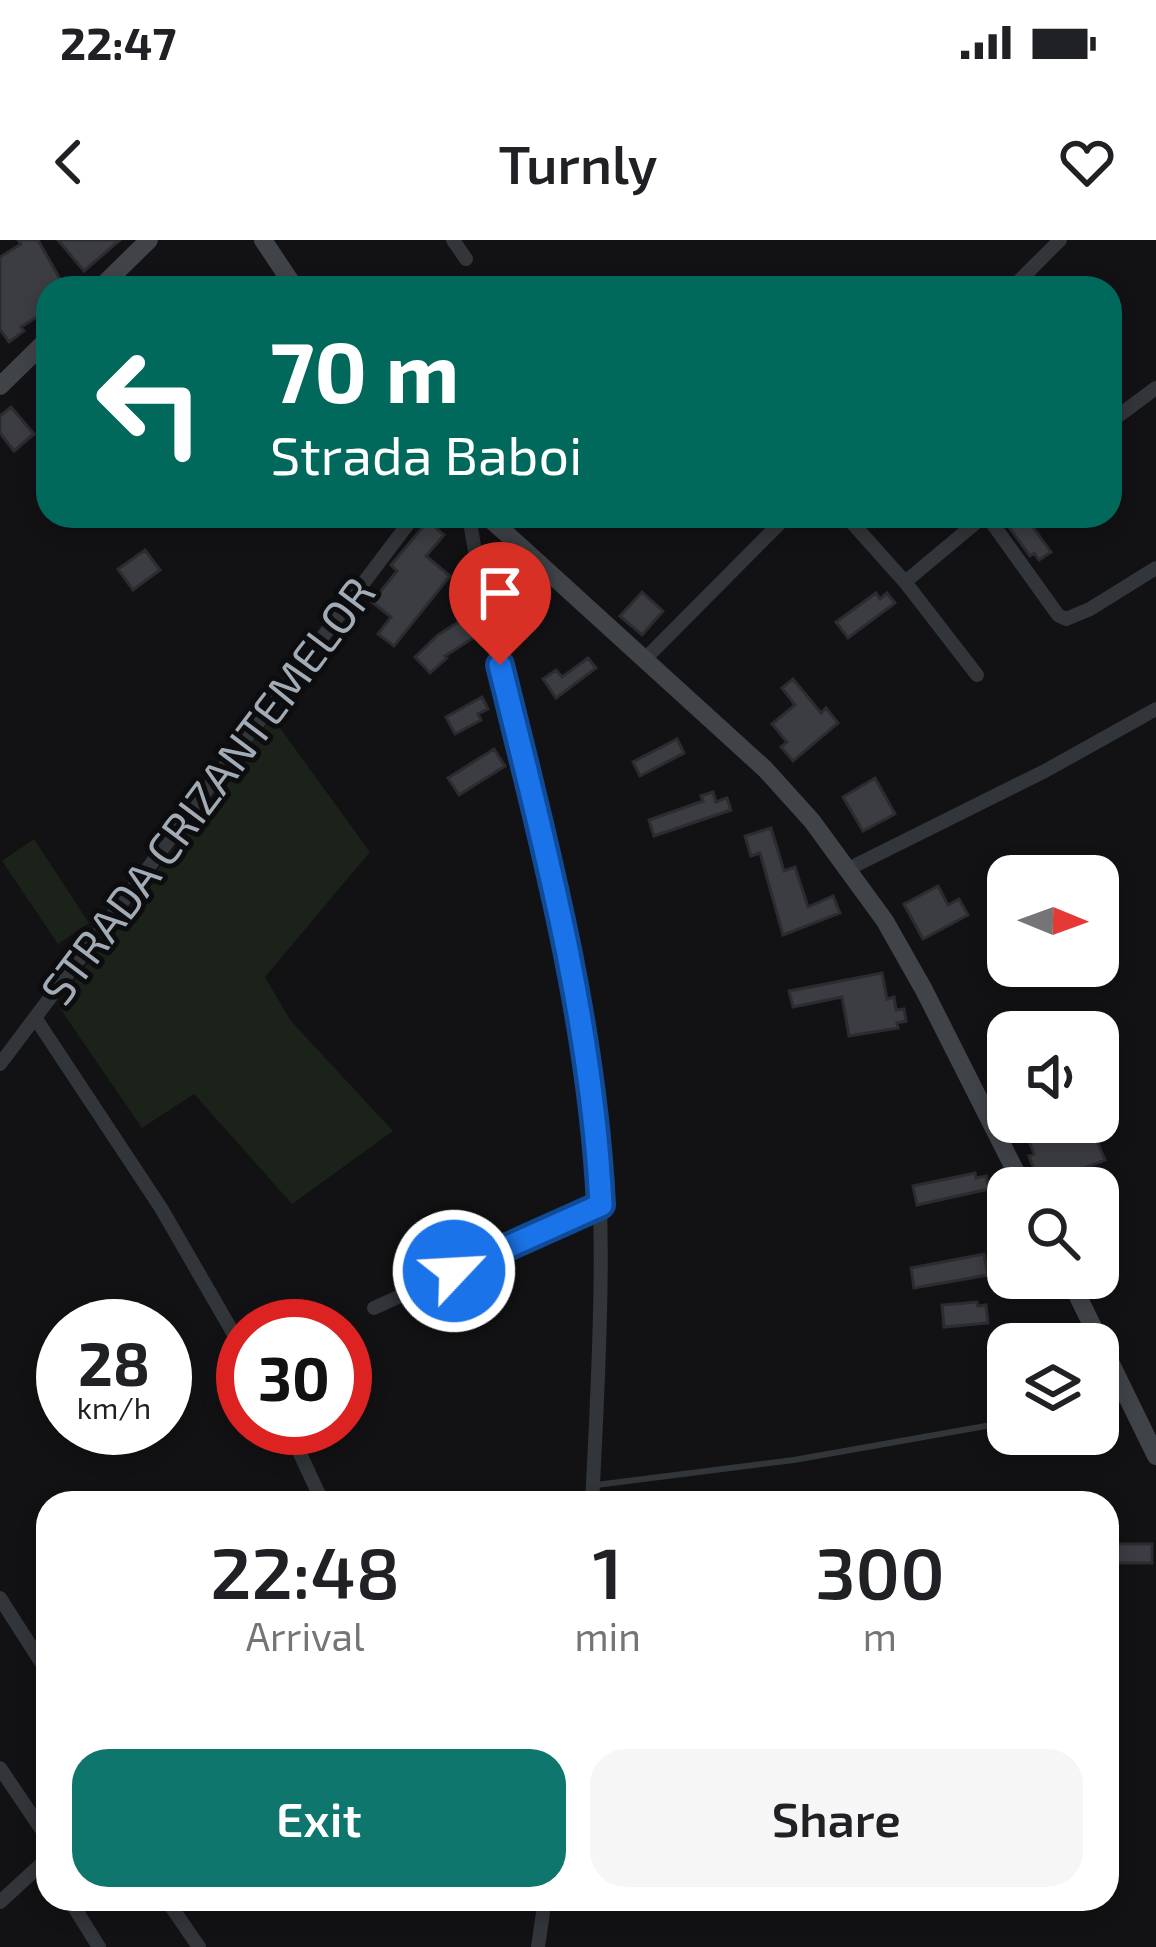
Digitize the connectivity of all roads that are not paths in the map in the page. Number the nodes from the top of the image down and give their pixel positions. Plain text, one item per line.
1 (149, 240) edge
2 (263, 240) edge
3 (453, 240) edge
4 (1060, 240) edge
5 (466, 259) dead end
6 (112, 276) edge
7 (287, 276) edge
8 (1024, 276) edge
9 (36, 351) edge
10 (0, 386) edge
11 (1156, 388) edge
12 (1122, 413) edge
13 (406, 528) edge
14 (471, 528) edge
15 (500, 528) edge
16 (775, 528) edge
17 (857, 528) edge
18 (971, 528) edge
19 (995, 528) edge
20 (1156, 568) edge
21 (904, 582) junction
22 (644, 660) junction
23 (977, 675) dead end
24 (1156, 709) edge
25 (848, 868) junction
26 (36, 1019) junction
27 (0, 1064) edge
28 (1013, 1167) edge
29 (601, 1205) junction
30 (1079, 1299) edge
31 (216, 1303) edge
32 (374, 1308) dead end
33 (1128, 1398) junction
34 (1119, 1400) edge
35 (987, 1426) edge
36 (1150, 1429) edge
37 (301, 1455) edge
38 (1156, 1456) edge
39 (593, 1486) junction
40 (317, 1491) edge
41 (593, 1491) edge
42 (0, 1598) edge
43 (36, 1654) edge
44 (0, 1768) edge
45 (36, 1821) edge
46 (36, 1871) edge
47 (0, 1902) edge
48 (76, 1911) edge
49 (174, 1911) edge
50 (543, 1911) edge
51 (99, 1947) edge
52 (199, 1947) edge
53 (538, 1947) edge

1 - 6 main road
2 - 7 main road
3 - 5 street
4 - 8 street
9 - 10 main road
11 - 12 street
13 - 26 street, STRADA CRIZANTEMELOR
14 - 29 street
15 - 22 main road
16 - 22 street
17 - 21 street
18 - 21 street
19 - 20 street
21 - 23 street
22 - 25 main road
24 - 25 street
25 - 28 main road
26 - 27 street, STRADA CRIZANTEMELOR
26 - 31 street
29 - 32 street
29 - 39 street
30 - 33 main road
33 - 34 lane
33 - 36 main road
35 - 39 lane
36 - 38 main road
37 - 40 street
39 - 41 street
42 - 43 street
44 - 45 street
46 - 47 street
48 - 51 street
49 - 52 street
50 - 53 street

